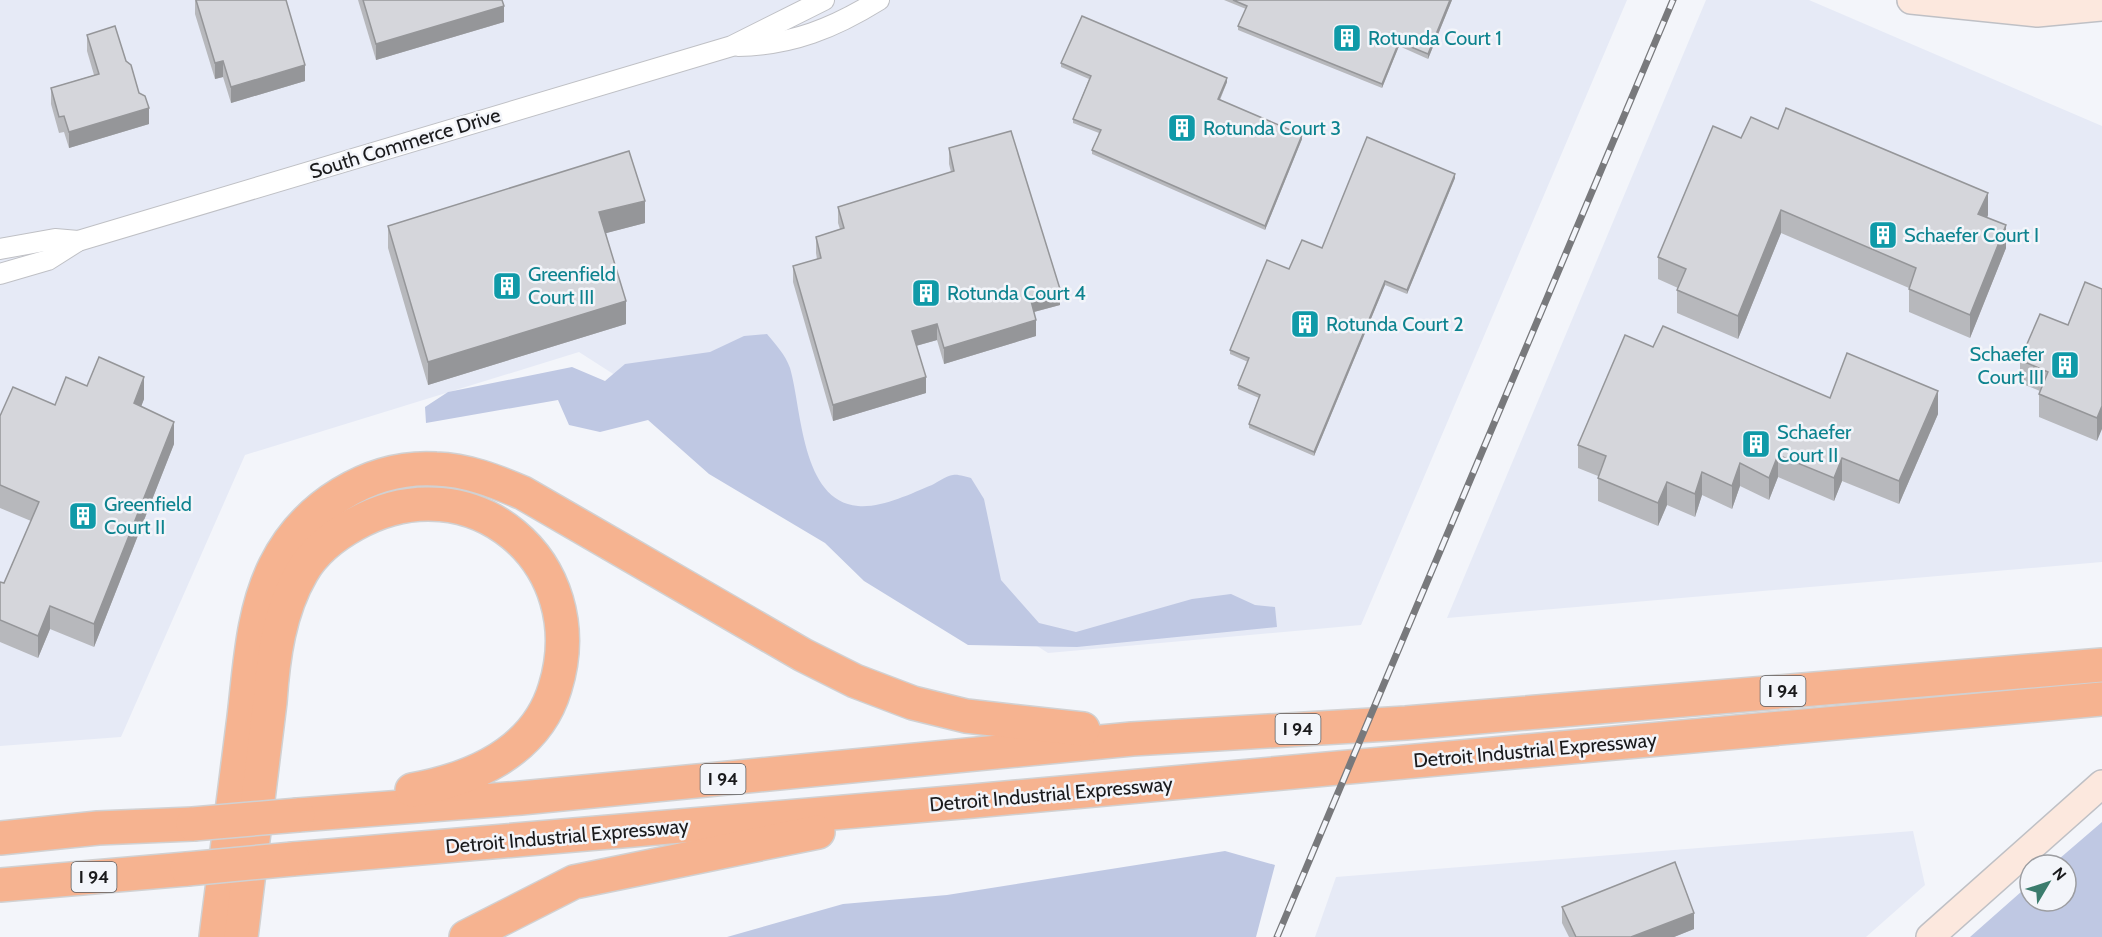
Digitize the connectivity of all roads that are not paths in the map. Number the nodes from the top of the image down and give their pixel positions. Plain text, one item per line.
1 (824, 0) edge
2 (879, 0) edge
3 (1911, 0) edge
4 (2101, 10) edge
5 (732, 46) junction
6 (78, 241) junction
7 (0, 249) edge
8 (0, 274) edge
9 (2102, 665) edge
10 (2102, 699) edge
11 (1131, 740) junction
12 (2102, 784) edge
13 (973, 801) junction
14 (306, 814) junction
15 (0, 838) edge
16 (0, 885) edge
17 (216, 937) edge
18 (241, 937) edge
19 (466, 937) edge
20 (1930, 937) edge

1 - 5 street, South Commerce Drive
2 - 5 street, South Commerce Drive
3 - 4 main road
5 - 6 street, South Commerce Drive
6 - 7 street, South Commerce Drive
6 - 8 street, South Commerce Drive
9 - 11 highway, Detroit Industrial Expressway / I 94
10 - 13 highway, Detroit Industrial Expressway / I 94
11 - 14 highway, Detroit Industrial Expressway / I 94
11 - 17 highway
12 - 20 main road
13 - 16 highway, Detroit Industrial Expressway / I 94, bridge
13 - 19 highway
14 - 15 highway, Detroit Industrial Expressway / I 94, bridge
14 - 18 highway

